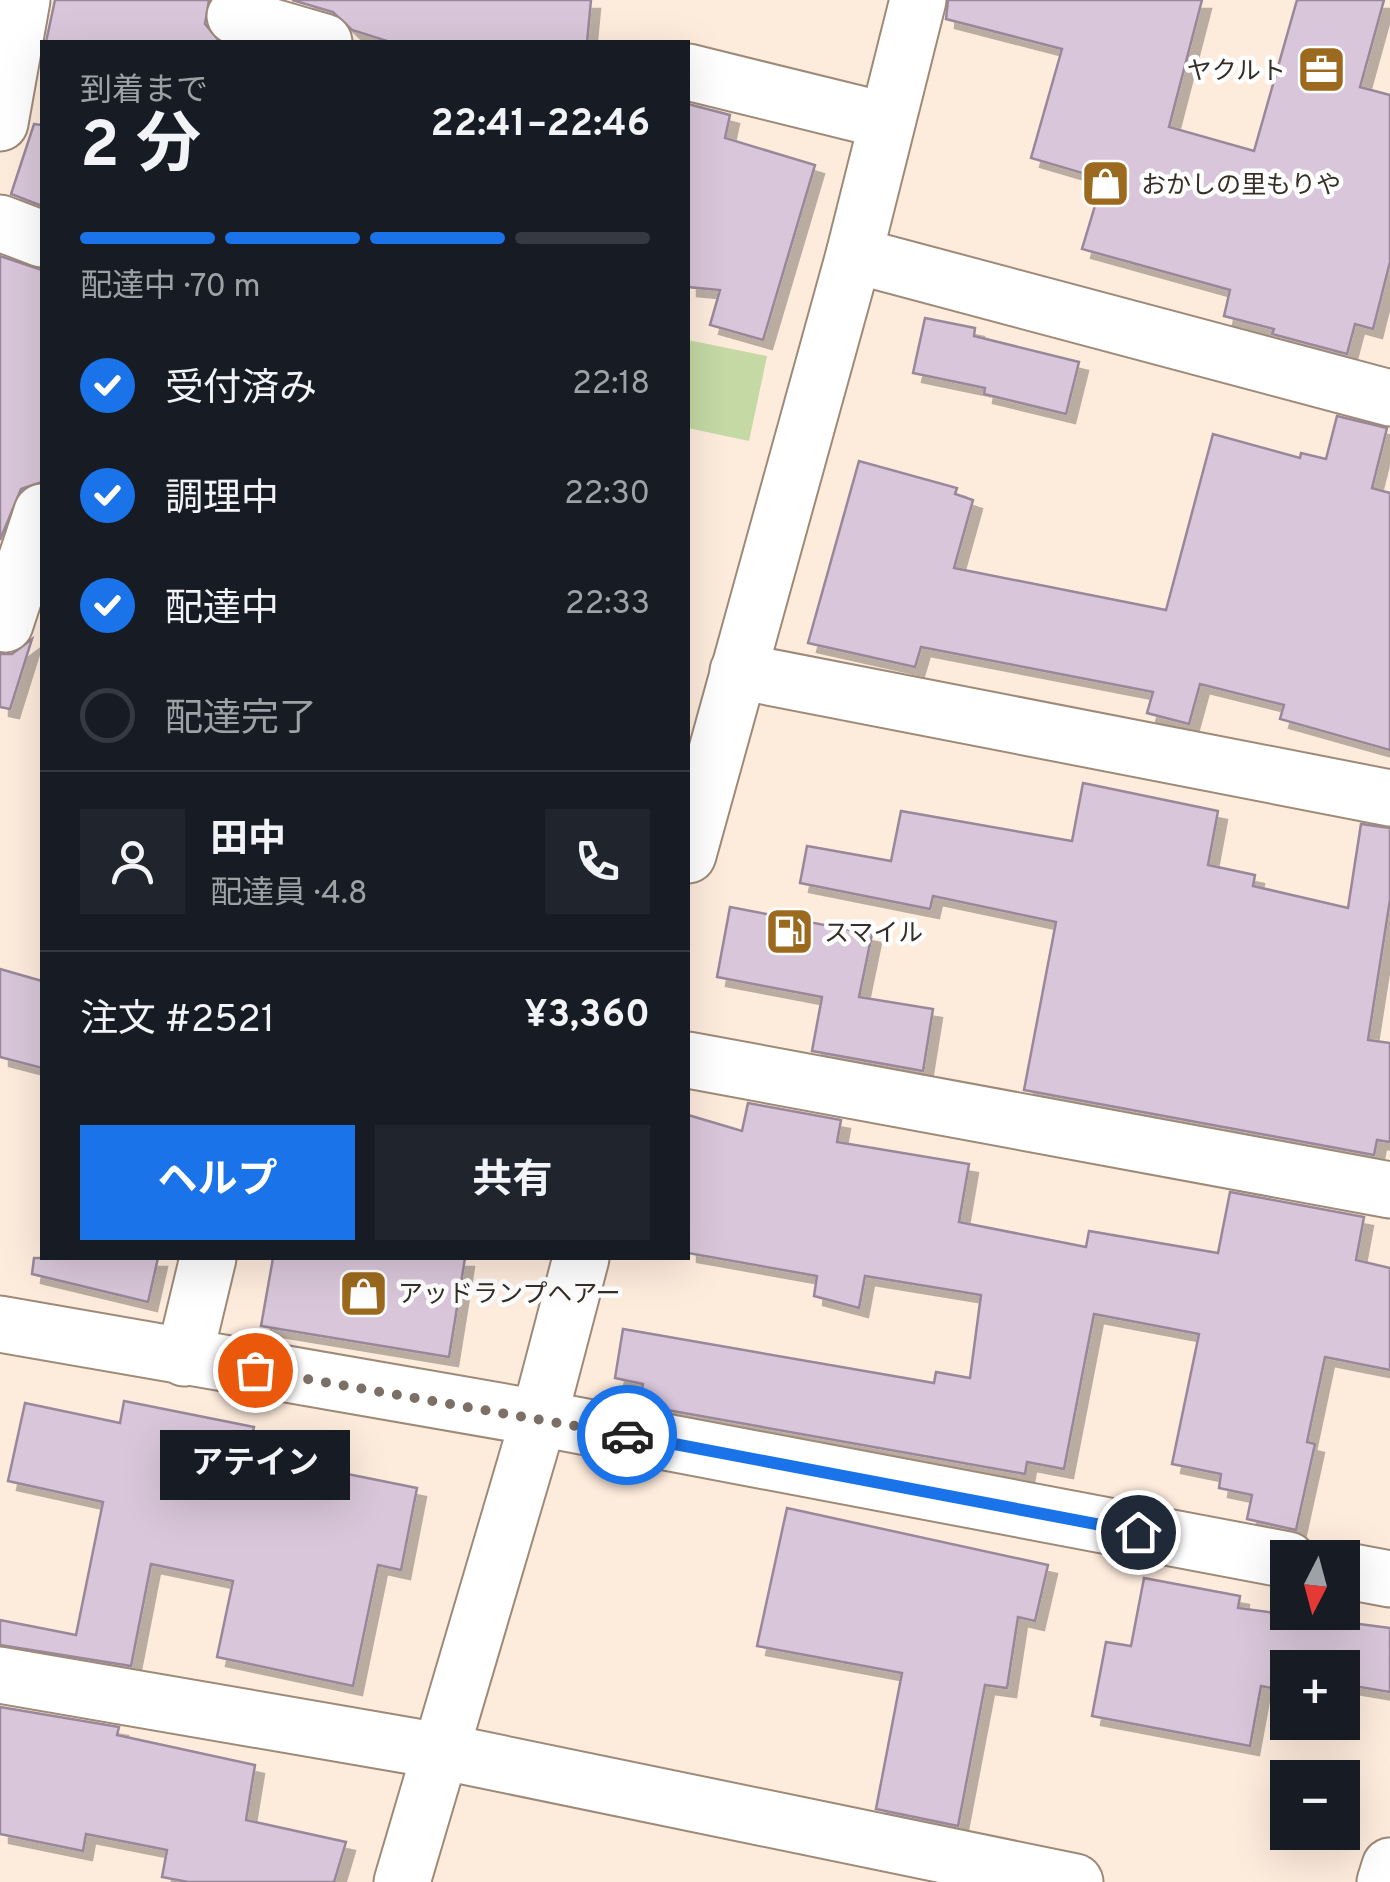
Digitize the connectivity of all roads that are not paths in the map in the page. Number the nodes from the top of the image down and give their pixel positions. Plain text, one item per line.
1 (22, 0) edge
2 (918, 0) edge
3 (234, 19) edge
4 (316, 40) edge
5 (690, 72) edge
6 (887, 121) junction
7 (0, 123) edge
8 (0, 224) edge
9 (40, 238) edge
10 (854, 255) junction
11 (1390, 398) edge
12 (40, 521) edge
13 (16, 628) edge
14 (738, 671) junction
15 (696, 791) edge
16 (1390, 798) edge
17 (690, 838) edge
18 (690, 1060) edge
19 (1390, 1190) edge
20 (208, 1260) edge
21 (580, 1260) edge
22 (0, 1324) edge
23 (184, 1358) junction
24 (539, 1418) junction
25 (1270, 1557) edge
26 (1360, 1573) edge
27 (1390, 1579) edge
28 (0, 1674) edge
29 (440, 1751) junction
30 (1390, 1866) edge
31 (402, 1882) edge
32 (1076, 1882) edge
33 (1385, 1882) edge

1 - 7 street
2 - 6 street
3 - 4 street
5 - 6 street
6 - 10 street
8 - 9 street
10 - 11 street
10 - 14 street
12 - 13 street
14 - 15 street
14 - 16 street
15 - 17 street
18 - 19 street
20 - 23 street
21 - 24 street
22 - 23 street
23 - 24 street
24 - 25 street
24 - 29 street
26 - 27 street
28 - 29 street
29 - 31 street
29 - 32 street
30 - 33 street

